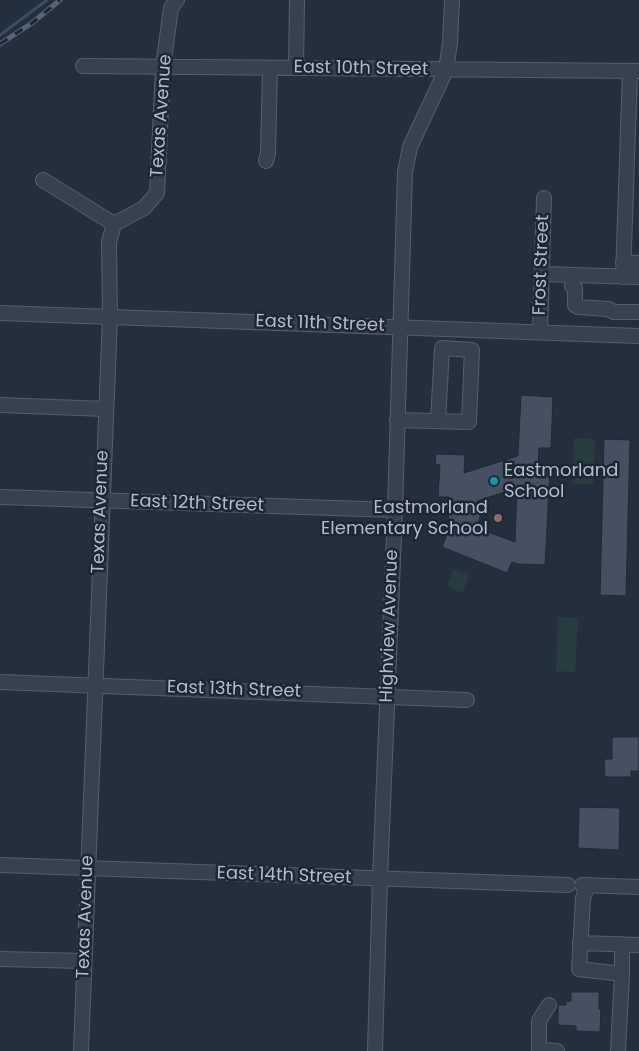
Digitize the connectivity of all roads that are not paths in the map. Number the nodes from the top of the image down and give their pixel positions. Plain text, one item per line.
1 (177, 0) edge
2 (298, 0) edge
3 (452, 0) edge
4 (83, 66) dead end
5 (164, 67) junction
6 (274, 68) junction
7 (296, 68) junction
8 (446, 70) junction
9 (634, 71) edge
10 (633, 159) edge
11 (270, 160) dead end
12 (43, 180) dead end
13 (544, 198) dead end
14 (632, 201) edge
15 (114, 224) junction
16 (623, 262) junction
17 (639, 263) edge
18 (542, 274) junction
19 (623, 277) junction
20 (639, 277) edge
21 (572, 280) junction
22 (639, 312) edge
23 (0, 313) edge
24 (110, 317) junction
25 (400, 327) junction
26 (540, 332) junction
27 (639, 336) edge
28 (0, 405) edge
29 (106, 410) junction
30 (398, 420) junction
31 (438, 421) junction
32 (0, 497) edge
33 (102, 501) junction
34 (394, 510) junction
35 (0, 682) edge
36 (95, 685) junction
37 (387, 696) junction
38 (467, 700) dead end
39 (0, 865) edge
40 (87, 868) junction
41 (380, 879) junction
42 (579, 885) junction
43 (639, 887) edge
44 (580, 943) junction
45 (622, 944) junction
46 (639, 945) edge
47 (0, 960) edge
48 (84, 961) junction
49 (622, 974) junction
50 (549, 1006) dead end
51 (540, 1050) edge
52 (81, 1051) edge
53 (375, 1051) edge
54 (557, 1051) edge
55 (618, 1051) edge

1 - 5 street, Texas Avenue
2 - 7 street
3 - 8 street, Highview Avenue
4 - 5 street, East 10th Street
5 - 6 street, East 10th Street
5 - 15 street, Texas Avenue
6 - 7 street, East 10th Street
6 - 11 street
7 - 8 street, East 10th Street
8 - 9 street, East 10th Street
8 - 25 street, Highview Avenue
9 - 10 street
10 - 14 street
12 - 15 street
13 - 18 street, Frost Street
14 - 16 street
15 - 24 street, Texas Avenue
16 - 17 street
16 - 19 street
18 - 21 street
18 - 26 street, Frost Street
19 - 20 street
19 - 21 street
21 - 22 street
23 - 24 street, East 11th Street
24 - 25 street, East 11th Street
24 - 29 street, Texas Avenue
25 - 26 street, East 11th Street
25 - 30 street, Highview Avenue
26 - 27 street, East 11th Street
28 - 29 street
29 - 33 street, Texas Avenue
30 - 31 street
30 - 34 street, Highview Avenue
31 - 31 street
32 - 33 street, East 12th Street
33 - 34 street, East 12th Street
33 - 36 street, Texas Avenue
34 - 37 street, Highview Avenue
35 - 36 street, East 13th Street
36 - 37 street, East 13th Street
36 - 40 street, Texas Avenue
37 - 38 street, East 13th Street
37 - 41 street, Highview Avenue
39 - 40 street, East 14th Street
40 - 41 street, East 14th Street
40 - 48 street, Texas Avenue
41 - 42 street, East 14th Street
41 - 53 street, Highview Avenue
42 - 43 street, East 14th Street
42 - 44 street
44 - 45 street
44 - 49 street
45 - 46 street
45 - 49 street
47 - 48 street
48 - 52 street, Texas Avenue
49 - 55 street
50 - 51 street
51 - 54 street

